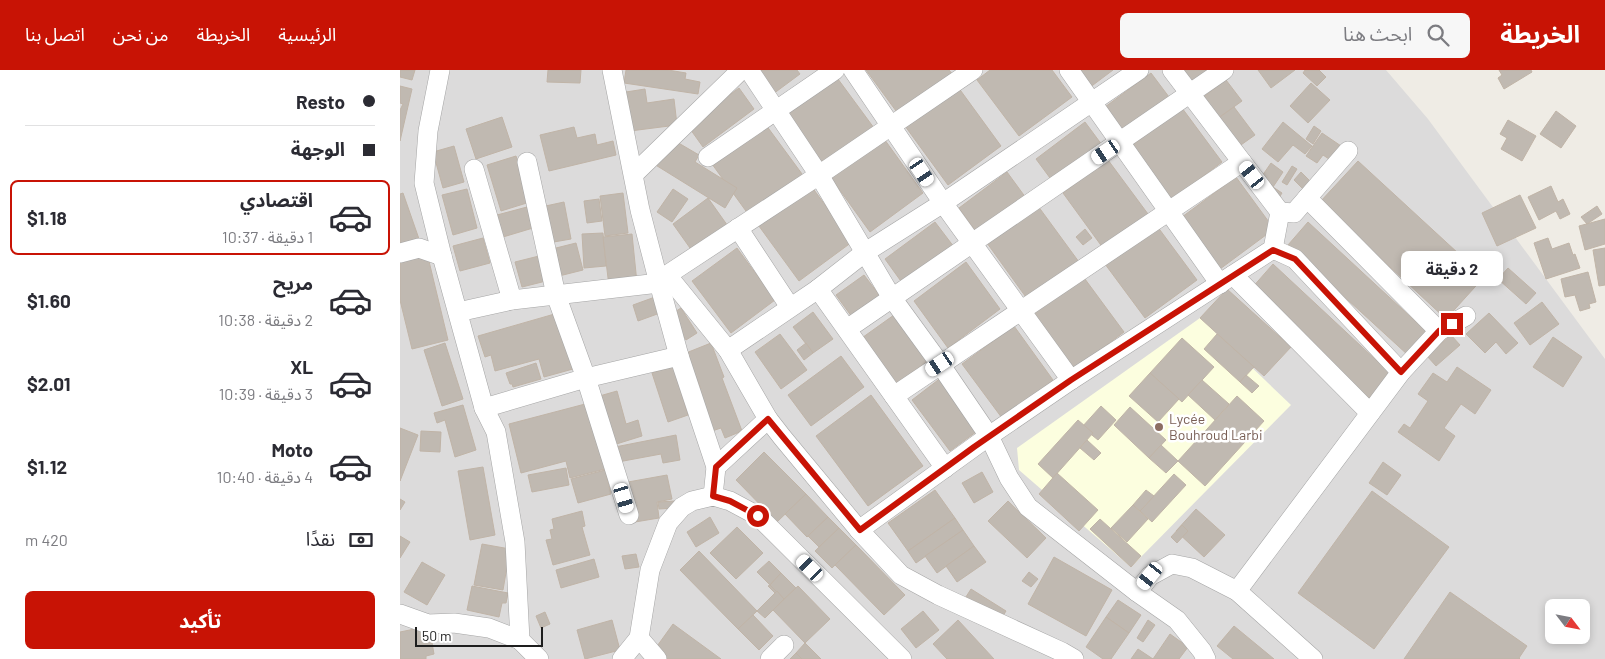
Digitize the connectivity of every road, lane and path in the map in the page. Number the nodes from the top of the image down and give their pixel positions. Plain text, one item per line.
1 (440, 70) edge
2 (612, 70) edge
3 (741, 70) edge
4 (749, 70) edge
5 (835, 70) edge
6 (853, 70) edge
7 (973, 70) edge
8 (1069, 70) edge
9 (1139, 70) edge
10 (1172, 70) edge
11 (1224, 70) edge
12 (1190, 94) junction
13 (1092, 102) junction
14 (775, 111) junction
15 (891, 126) junction
16 (1120, 142) junction
17 (1348, 152) dead end
18 (708, 157) dead end
19 (527, 162) dead end
20 (1242, 162) junction
21 (474, 169) dead end
22 (634, 174) junction
23 (819, 175) junction
24 (1307, 198) junction
25 (943, 204) junction
26 (1169, 212) junction
27 (1280, 212) junction
28 (738, 228) junction
29 (972, 244) junction
30 (1273, 250) junction
31 (400, 253) edge
32 (864, 253) junction
33 (442, 256) junction
34 (663, 279) junction
35 (1226, 280) junction
36 (818, 289) junction
37 (556, 296) junction
38 (892, 298) junction
39 (512, 300) junction
40 (790, 308) junction
41 (1021, 311) junction
42 (458, 312) junction
43 (1466, 316) dead end
44 (847, 330) junction
45 (1439, 331) junction
46 (728, 350) junction
47 (679, 356) junction
48 (940, 364) junction
49 (1401, 372) junction
50 (586, 378) junction
51 (1071, 380) junction
52 (894, 396) junction
53 (484, 408) junction
54 (1370, 413) junction
55 (768, 419) junction
56 (989, 436) junction
57 (716, 467) junction
58 (945, 468) junction
59 (713, 496) junction
60 (629, 515) dead end
61 (860, 530) junction
62 (1237, 591) junction
63 (1136, 592) junction
64 (400, 614) edge
65 (639, 638) junction
66 (520, 640) junction
67 (784, 645) dead end
68 (539, 659) edge
69 (622, 659) edge
70 (657, 659) edge
71 (770, 659) edge
72 (902, 659) edge
73 (1074, 659) edge
74 (1206, 659) edge
75 (1313, 659) edge

1 - 33 street
2 - 22 street
3 - 22 street
4 - 14 street
5 - 14 street
6 - 15 street
7 - 15 street
8 - 13 street
9 - 13 street
10 - 12 street
11 - 12 street
12 - 16 street
12 - 20 street
13 - 16 street
13 - 25 street
14 - 18 street
14 - 23 street
15 - 23 street
15 - 25 street
16 - 26 street
16 - 29 street
17 - 24 street
19 - 37 street
20 - 26 street
20 - 27 street
21 - 39 street
22 - 34 street
23 - 28 street
23 - 32 street
24 - 27 street
24 - 45 street
25 - 29 street
25 - 32 street
26 - 35 street
26 - 41 street
27 - 30 street
28 - 34 street
28 - 40 street
29 - 38 street
29 - 41 street
30 - 35 street
30 - 49 street
31 - 33 street
32 - 36 street
32 - 38 street
33 - 42 street
34 - 37 street
34 - 46 street
34 - 47 street
35 - 51 street
35 - 54 street
36 - 40 street
36 - 44 street
37 - 39 street
37 - 50 street
38 - 44 street
38 - 48 street
39 - 42 street
40 - 46 street
41 - 48 street
41 - 51 street
42 - 53 street
43 - 45 street
44 - 52 street
45 - 49 street
46 - 55 street
47 - 50 street
47 - 57 street
48 - 52 street
48 - 56 street
49 - 54 street
50 - 53 street
50 - 60 street
51 - 56 street
52 - 58 street
53 - 66 street
54 - 62 street
55 - 57 street
55 - 61 street
56 - 58 street
56 - 63 street
57 - 59 street
58 - 61 street
59 - 65 street
59 - 72 street
61 - 73 street
62 - 63 street
62 - 75 street
63 - 74 street
64 - 66 street
65 - 69 street
65 - 70 street
66 - 68 street
67 - 71 street

